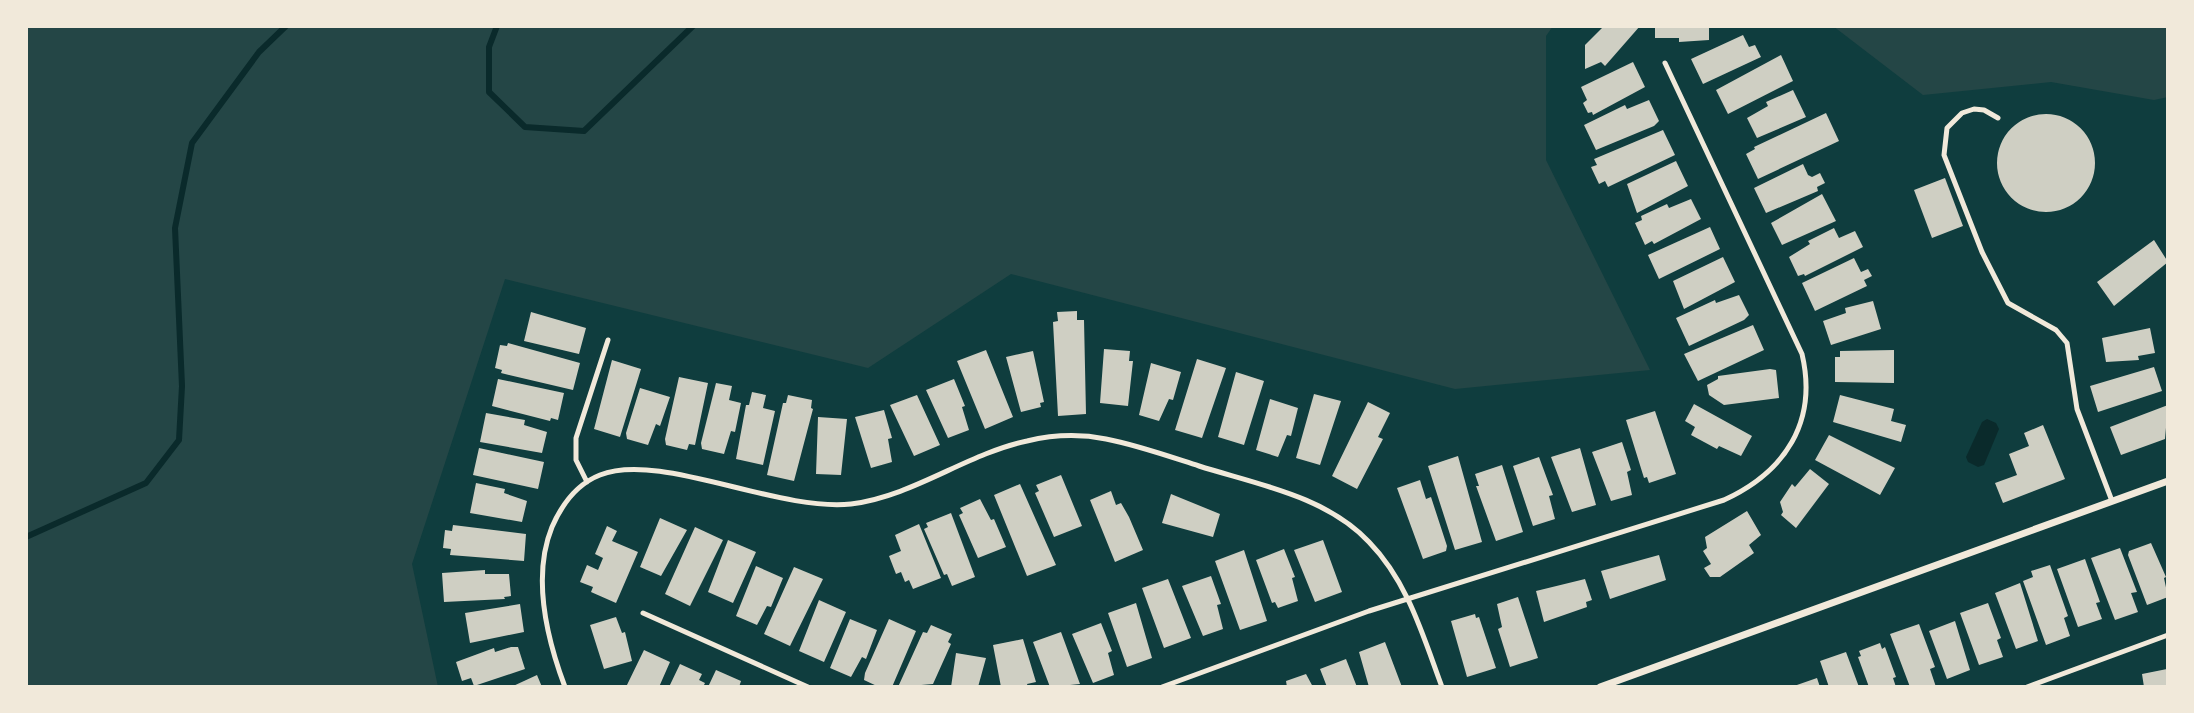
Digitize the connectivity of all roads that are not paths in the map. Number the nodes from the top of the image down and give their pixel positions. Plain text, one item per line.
1 (1665, 63) dead end
2 (1998, 118) dead end
3 (608, 340) dead end
4 (2168, 481) edge
5 (587, 482) junction
6 (2112, 501) junction
7 (1409, 598) junction
8 (642, 613) dead end
9 (2168, 635) edge
10 (565, 687) edge
11 (808, 687) edge
12 (1161, 687) edge
13 (1442, 687) edge
14 (1600, 687) edge
15 (2027, 687) edge

1 - 7 lane
2 - 6 lane
3 - 5 lane
4 - 6 street
5 - 7 lane
5 - 10 lane
6 - 14 street
7 - 12 lane
7 - 13 lane
8 - 11 lane
9 - 15 lane

